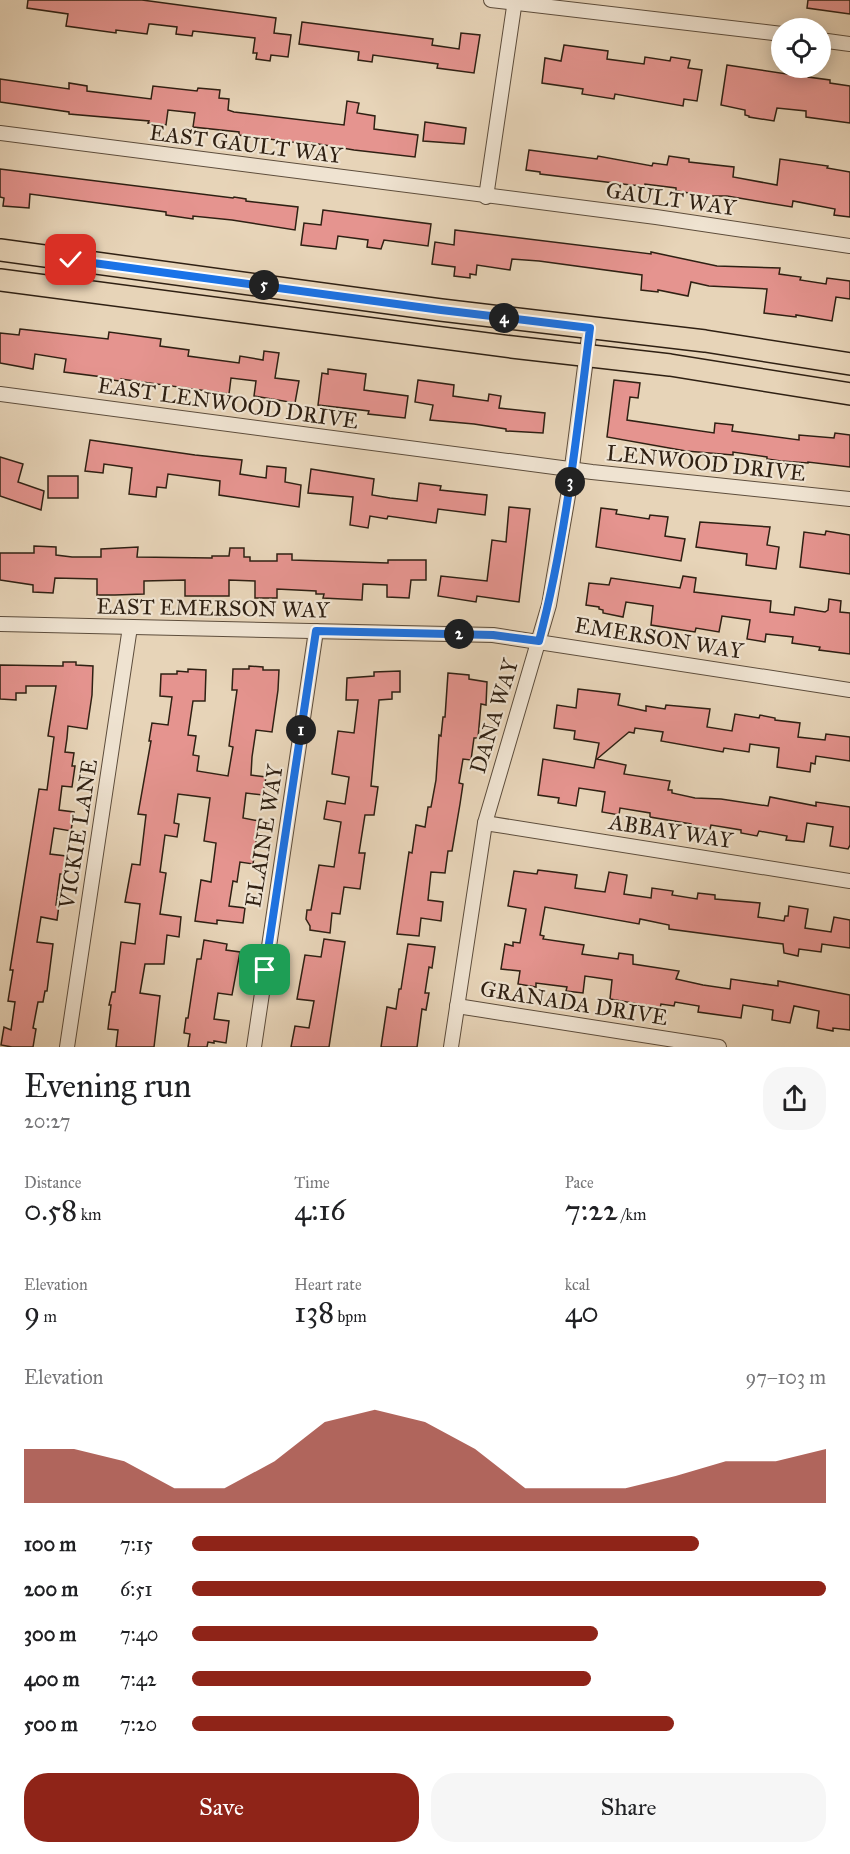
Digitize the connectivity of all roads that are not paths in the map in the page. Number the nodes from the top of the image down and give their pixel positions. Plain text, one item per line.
1 (491, 0) edge
2 (515, 1) edge
3 (771, 33) edge
4 (831, 41) edge
5 (850, 44) edge
6 (0, 133) edge
7 (486, 196) junction
8 (850, 246) edge
9 (0, 250) edge
10 (0, 280) edge
11 (590, 328) junction
12 (587, 355) junction
13 (850, 364) edge
14 (0, 394) edge
15 (850, 394) edge
16 (451, 453) joint
17 (572, 469) junction
18 (850, 500) edge
19 (0, 624) edge
20 (130, 627) junction
21 (316, 631) junction
22 (425, 633) joint
23 (539, 641) junction
24 (850, 690) edge
25 (485, 823) junction
26 (850, 880) edge
27 (458, 1006) junction
28 (67, 1047) edge
29 (254, 1047) edge
30 (451, 1047) edge
31 (719, 1047) edge

1 - 2 street
2 - 3 street
2 - 7 street
4 - 5 street
6 - 7 street, EAST GAULT WAY
7 - 8 street, GAULT WAY
9 - 11 main road
10 - 12 main road
11 - 12 street, DANA WAY
11 - 13 main road
12 - 15 main road
12 - 17 street, DANA WAY
14 - 16 street, EAST LENWOOD DRIVE
16 - 17 street, LENWOOD DRIVE
17 - 18 street, LENWOOD DRIVE
17 - 23 street, DANA WAY
19 - 20 street, EAST EMERSON WAY
20 - 21 street, EAST EMERSON WAY
20 - 28 street, VICKIE LANE
21 - 22 street, EAST EMERSON WAY
21 - 29 street, ELAINE WAY
22 - 23 street, EMERSON WAY
23 - 24 street, EMERSON WAY
23 - 25 street, DANA WAY
25 - 26 street, ABBAY WAY
25 - 27 street, DANA WAY
27 - 30 street, DANA WAY
27 - 31 street, GRANADA DRIVE

